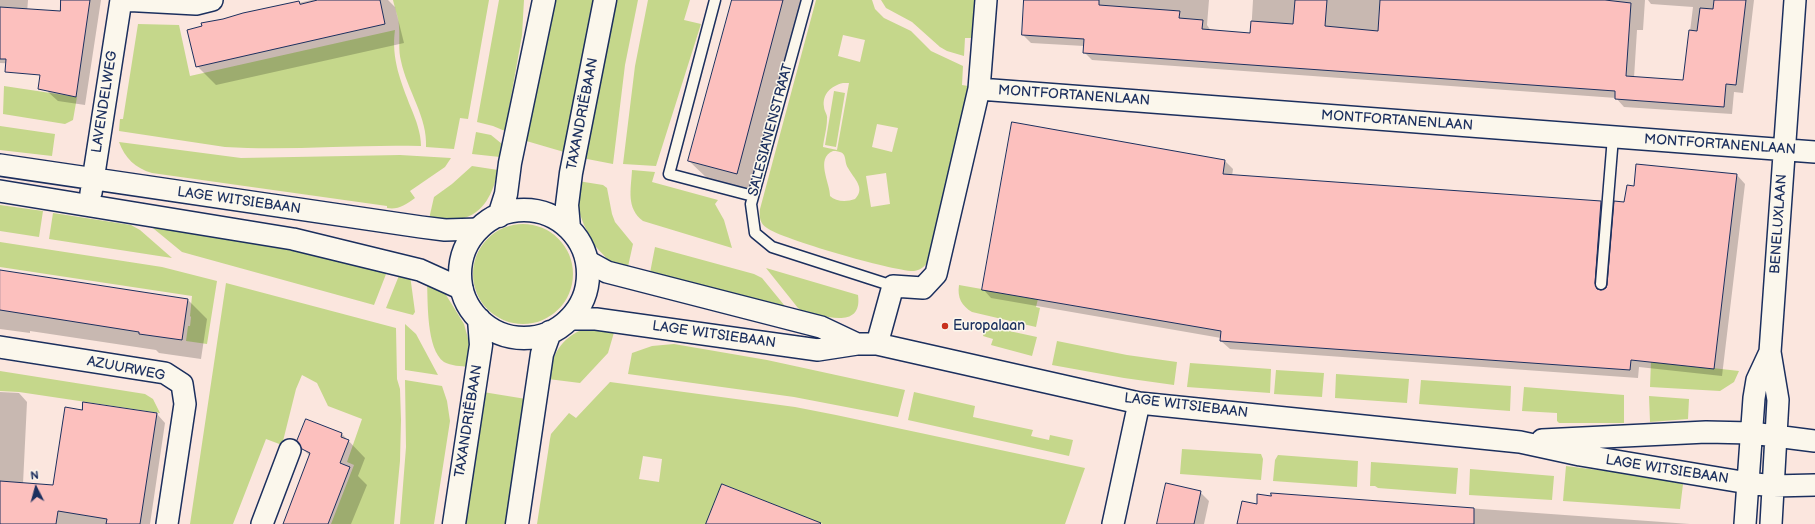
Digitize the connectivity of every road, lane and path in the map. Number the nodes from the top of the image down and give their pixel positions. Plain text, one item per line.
1 (121, 0) edge
2 (212, 0) edge
3 (544, 0) edge
4 (606, 0) edge
5 (715, 0) edge
6 (807, 0) edge
7 (986, 0) edge
8 (1795, 0) edge
9 (979, 89) junction
10 (1611, 137) junction
11 (1784, 150) junction
12 (1815, 152) edge
13 (0, 165) edge
14 (94, 180) junction
15 (0, 191) edge
16 (753, 196) junction
17 (89, 204) junction
18 (499, 216) junction
19 (569, 228) junction
20 (479, 229) junction
21 (587, 261) junction
22 (1602, 284) dead end
23 (893, 286) junction
24 (462, 289) junction
25 (478, 319) junction
26 (569, 319) junction
27 (550, 332) junction
28 (867, 344) junction
29 (0, 347) edge
30 (1770, 352) junction
31 (1139, 403) junction
32 (1752, 433) junction
33 (1776, 435) junction
34 (1815, 441) edge
35 (1520, 442) junction
36 (290, 450) dead end
37 (1748, 483) junction
38 (1815, 485) edge
39 (1773, 486) junction
40 (167, 524) edge
41 (262, 524) edge
42 (454, 524) edge
43 (517, 524) edge
44 (1113, 524) edge
45 (1746, 524) edge
46 (1771, 524) edge

1 - 2 street, LAVENDELWEG
1 - 14 street, LAVENDELWEG
3 - 18 street
4 - 19 street, TAXANDRIËBAAN
5 - 16 lane
6 - 16 lane, SALESIANENSTRAAT
7 - 9 street, SALESIANENSTRAAT
8 - 11 street, BENELUXLAAN
9 - 10 street, MONTFORTANENLAAN
9 - 23 street, SALESIANENSTRAAT
10 - 11 street, MONTFORTANENLAAN
10 - 22 lane
11 - 12 street, MONTFORTANENLAAN
11 - 30 street, BENELUXLAAN
13 - 14 street, LAGE WITSIEBAAN
14 - 17 street, LAVENDELWEG
14 - 20 street, LAGE WITSIEBAAN
15 - 17 street, LAGE WITSIEBAAN
16 - 23 lane, SALESIANENSTRAAT
17 - 24 street, LAGE WITSIEBAAN
18 - 19 street
18 - 20 street
19 - 21 street
20 - 24 street
21 - 26 street
21 - 28 street, LAGE WITSIEBAAN
23 - 28 street
24 - 25 street
25 - 27 street
25 - 42 street, TAXANDRIËBAAN
26 - 27 street
26 - 28 street, LAGE WITSIEBAAN
27 - 43 street
28 - 31 street, LAGE WITSIEBAAN
29 - 40 street, AZUURWEG
30 - 32 street, BENELUXLAAN
30 - 33 street, BENELUXLAAN
31 - 35 street, LAGE WITSIEBAAN
31 - 44 street
32 - 33 street, LAGE WITSIEBAAN
32 - 35 street, LAGE WITSIEBAAN
32 - 37 street, BENELUXLAAN
33 - 34 street, LAGE WITSIEBAAN
33 - 39 street, BENELUXLAAN
35 - 37 street, LAGE WITSIEBAAN
36 - 41 street
37 - 39 street, LAGE WITSIEBAAN
37 - 45 street, BENELUXLAAN
38 - 39 street, LAGE WITSIEBAAN
39 - 46 street, BENELUXLAAN

